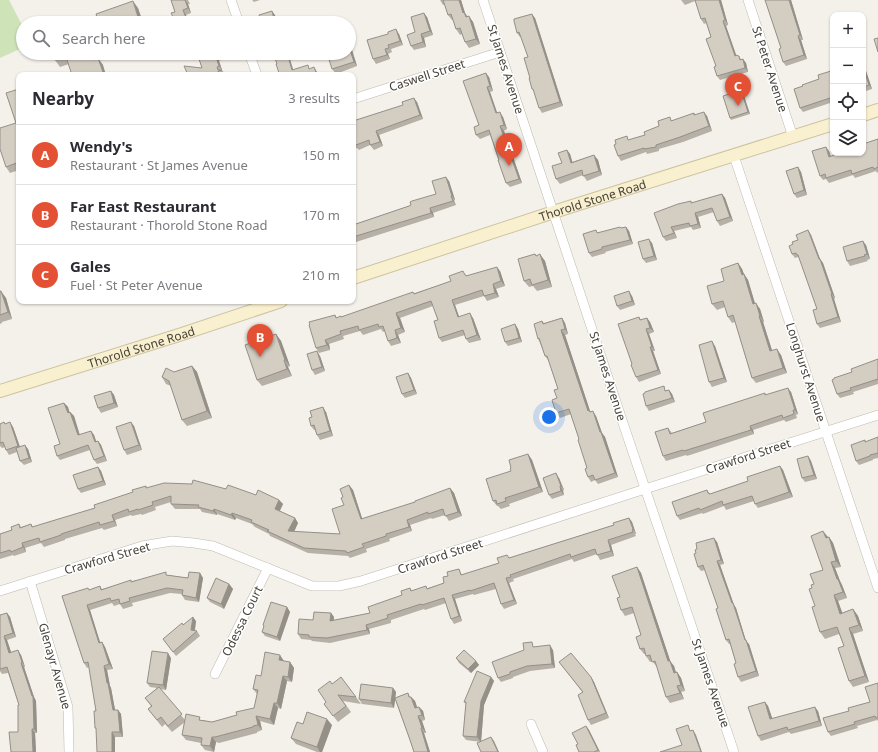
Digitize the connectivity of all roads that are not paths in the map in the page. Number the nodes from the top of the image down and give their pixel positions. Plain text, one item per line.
1 (231, 0) edge
2 (483, 0) edge
3 (748, 0) edge
4 (237, 16) edge
5 (500, 52) junction
6 (252, 60) edge
7 (256, 72) edge
8 (356, 98) edge
9 (878, 110) edge
10 (866, 114) edge
11 (830, 125) edge
12 (793, 137) junction
13 (734, 156) junction
14 (553, 213) junction
15 (356, 277) edge
16 (272, 304) edge
17 (0, 391) edge
18 (878, 415) edge
19 (826, 432) junction
20 (646, 489) junction
21 (268, 568) junction
22 (30, 581) junction
23 (878, 588) edge
24 (0, 591) edge
25 (215, 674) dead end
26 (531, 724) dead end
27 (69, 752) edge
28 (543, 752) edge
29 (734, 752) edge

1 - 4 street
2 - 5 street, St James Avenue
3 - 12 street, St Peter Avenue
5 - 8 street, Caswell Street
5 - 14 street, St James Avenue
6 - 7 street
9 - 10 main road
11 - 12 main road, Thorold Stone Road
12 - 13 main road, Thorold Stone Road
13 - 14 main road, Thorold Stone Road
13 - 19 street, Longhurst Avenue
14 - 15 main road, Thorold Stone Road
14 - 20 street, St James Avenue
16 - 17 main road, Thorold Stone Road
18 - 19 street, Crawford Street
19 - 20 street, Crawford Street
19 - 23 street, Longhurst Avenue
20 - 21 street, Crawford Street
20 - 29 street, St James Avenue
21 - 22 street, Crawford Street
21 - 25 street, Odessa Court
22 - 24 street, Crawford Street
22 - 27 street, Glenayr Avenue
26 - 28 street

